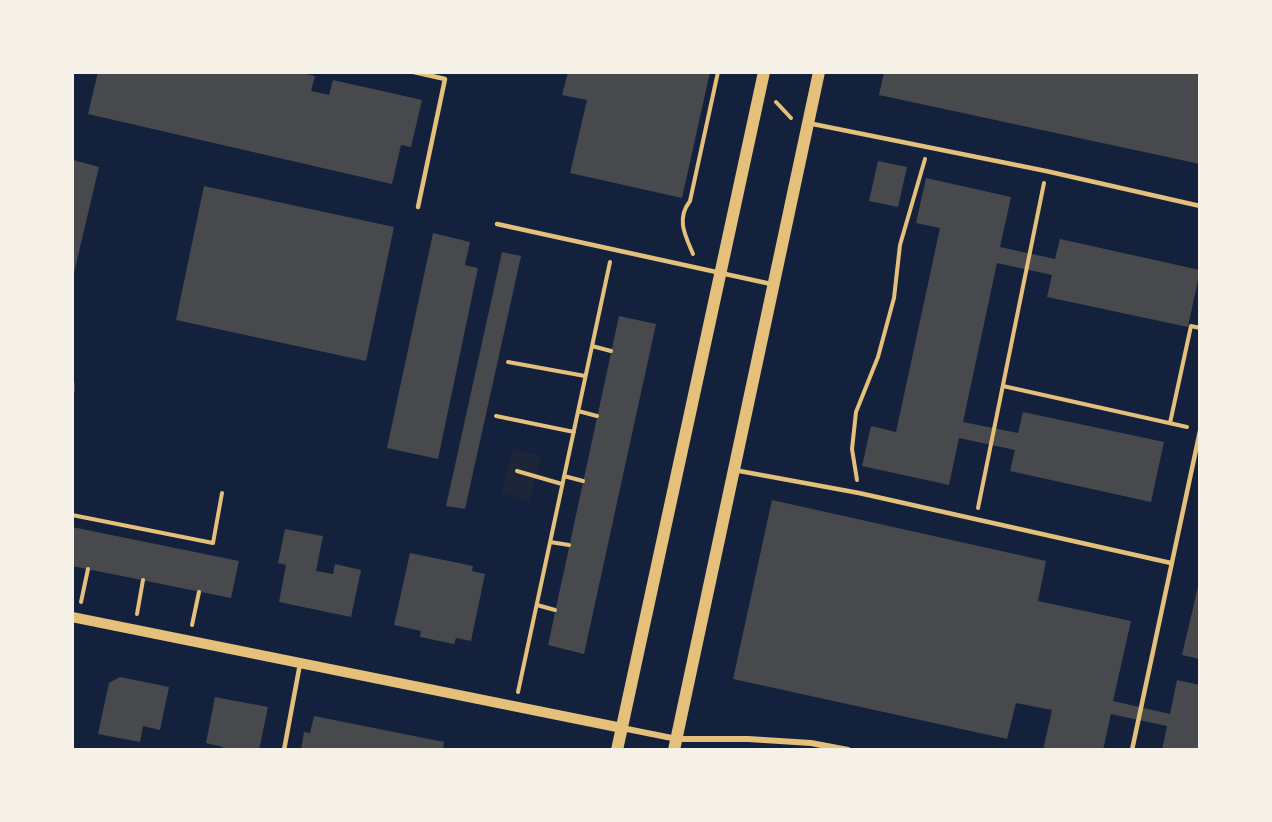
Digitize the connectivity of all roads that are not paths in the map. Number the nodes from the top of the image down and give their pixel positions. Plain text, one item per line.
1 (414, 72) edge
2 (764, 72) edge
3 (819, 72) edge
4 (807, 129) junction
5 (1200, 206) edge
6 (418, 207) dead end
7 (497, 224) dead end
8 (721, 273) junction
9 (774, 284) junction
10 (72, 383) edge
11 (72, 392) edge
12 (1200, 431) edge
13 (734, 470) junction
14 (1172, 563) junction
15 (75, 617) edge
16 (300, 663) junction
17 (622, 728) junction
18 (676, 744) edge
19 (284, 750) edge
20 (617, 750) edge
21 (848, 750) edge
22 (1132, 750) edge

1 - 6 lane
2 - 8 main road
3 - 4 main road
4 - 5 lane
4 - 9 main road
7 - 8 lane
8 - 9 lane
8 - 17 main road
9 - 13 main road
10 - 11 lane
12 - 14 lane
13 - 14 lane
13 - 18 main road
14 - 22 lane
15 - 16 street
16 - 17 street
16 - 19 lane
17 - 18 street
17 - 20 main road
18 - 21 street

